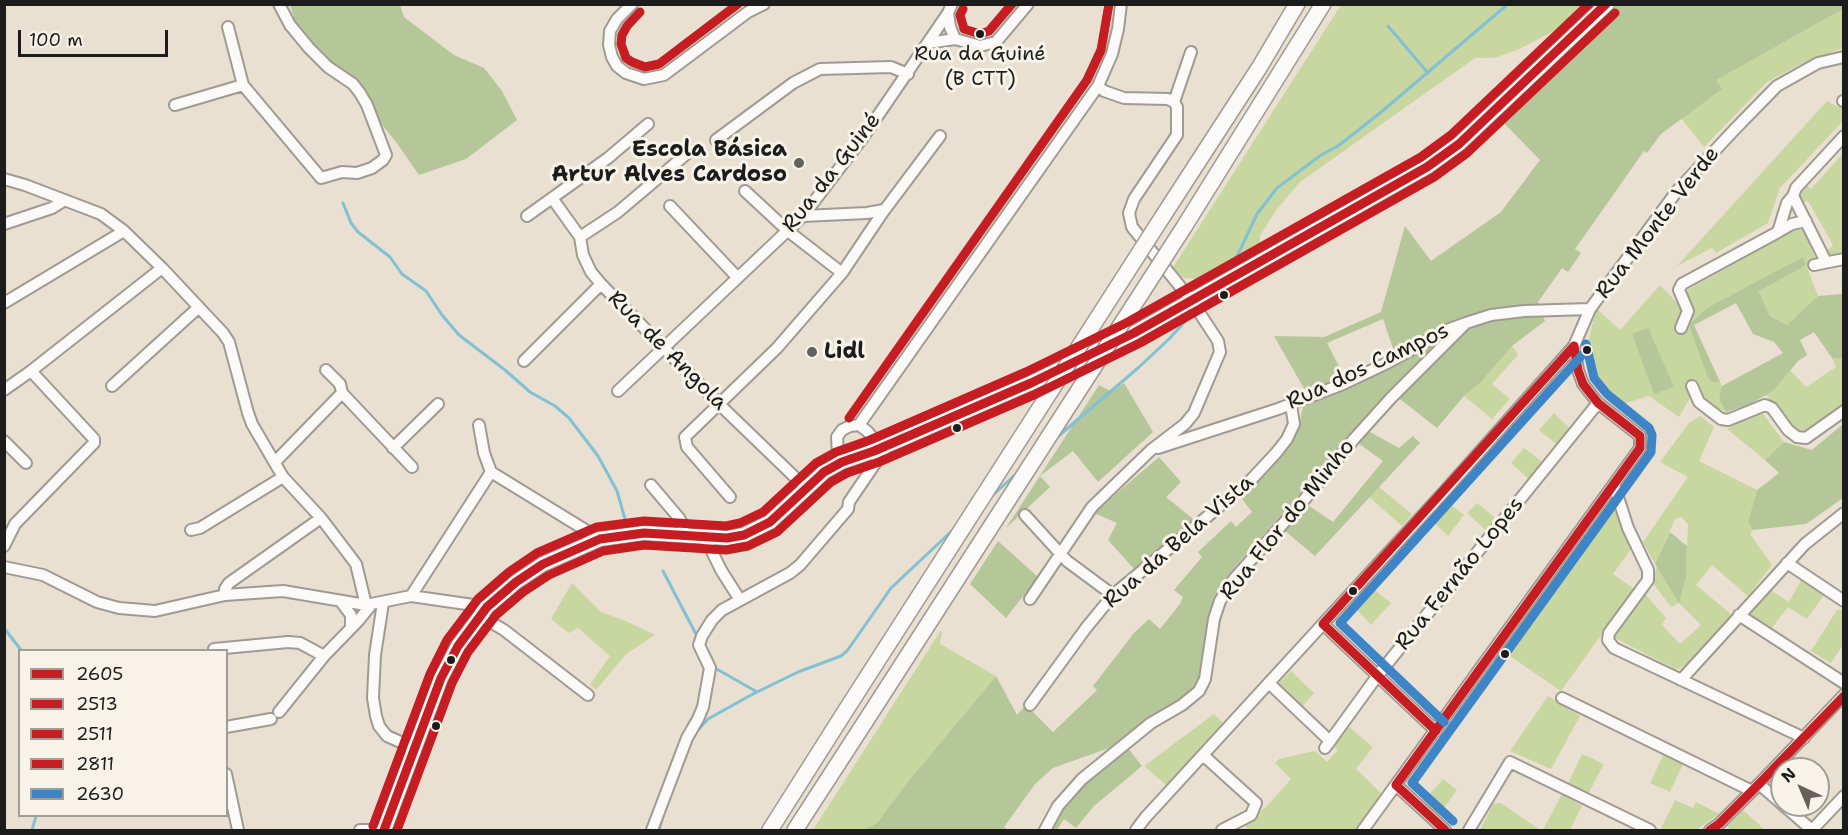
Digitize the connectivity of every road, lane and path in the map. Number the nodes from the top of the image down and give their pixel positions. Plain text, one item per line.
1 (279, 4) edge
2 (632, 4) edge
3 (764, 4) edge
4 (1028, 4) edge
5 (1121, 4) edge
6 (1297, 4) edge
7 (1323, 4) edge
8 (1607, 4) edge
9 (747, 8) edge
10 (950, 9) edge
11 (228, 27) dead end
12 (955, 39) junction
13 (928, 43) junction
14 (1191, 52) dead end
15 (1844, 57) edge
16 (908, 74) junction
17 (243, 85) junction
18 (1098, 86) junction
19 (1174, 102) junction
20 (175, 105) dead end
21 (648, 124) dead end
22 (940, 136) dead end
23 (1844, 136) edge
24 (716, 140) dead end
25 (690, 152) dead end
26 (4, 179) edge
27 (823, 190) junction
28 (745, 191) dead end
29 (1793, 196) junction
30 (552, 198) junction
31 (65, 200) junction
32 (670, 206) dead end
33 (884, 210) junction
34 (867, 213) junction
35 (827, 214) junction
36 (527, 216) dead end
37 (803, 216) junction
38 (1806, 221) junction
39 (4, 224) edge
40 (873, 226) junction
41 (124, 231) junction
42 (788, 231) junction
43 (1778, 232) junction
44 (580, 237) junction
45 (1844, 259) edge
46 (1826, 262) junction
47 (1814, 265) dead end
48 (162, 268) junction
49 (842, 273) junction
50 (737, 277) junction
51 (601, 284) junction
52 (1191, 300) junction
53 (4, 303) edge
54 (199, 307) junction
55 (1590, 309) junction
56 (1466, 323) junction
57 (1681, 328) dead end
58 (1574, 346) junction
59 (664, 349) junction
60 (524, 361) dead end
61 (326, 370) dead end
62 (31, 371) junction
63 (112, 386) dead end
64 (1692, 386) dead end
65 (4, 390) edge
66 (618, 391) dead end
67 (342, 393) junction
68 (1598, 403) junction
69 (438, 404) dead end
70 (720, 405) junction
71 (1291, 405) junction
72 (1844, 411) edge
73 (479, 425) dead end
74 (860, 425) junction
75 (4, 441) edge
76 (393, 448) junction
77 (880, 449) junction
78 (1151, 450) junction
79 (275, 462) junction
80 (842, 462) junction
81 (26, 464) dead end
82 (412, 467) dead end
83 (491, 472) junction
84 (284, 477) junction
85 (1614, 484) junction
86 (651, 485) dead end
87 (806, 488) junction
88 (730, 497) dead end
89 (1844, 513) edge
90 (1025, 515) dead end
91 (321, 518) junction
92 (191, 530) dead end
93 (684, 534) junction
94 (705, 537) junction
95 (600, 539) junction
96 (4, 546) edge
97 (1060, 554) junction
98 (1787, 563) junction
99 (4, 567) edge
100 (225, 594) junction
101 (1113, 595) junction
102 (411, 596) junction
103 (1030, 599) dead end
104 (740, 600) junction
105 (1844, 601) edge
106 (341, 602) junction
107 (374, 604) junction
108 (484, 611) junction
109 (1739, 615) junction
110 (1323, 624) junction
111 (351, 628) junction
112 (214, 649) dead end
113 (324, 656) junction
114 (1378, 675) junction
115 (1681, 680) junction
116 (1844, 683) edge
117 (1270, 684) junction
118 (588, 694) dead end
119 (1844, 695) edge
120 (1562, 699) dead end
121 (1030, 705) dead end
122 (228, 727) edge
123 (1436, 731) junction
124 (1804, 738) junction
125 (414, 748) junction
126 (1203, 755) junction
127 (228, 784) edge
128 (1396, 785) junction
129 (1755, 788) junction
130 (1844, 796) edge
131 (1770, 797) edge
132 (1798, 817) edge
133 (1812, 830) edge
134 (238, 831) edge
135 (360, 831) edge
136 (374, 831) edge
137 (384, 831) edge
138 (652, 831) edge
139 (770, 831) edge
140 (795, 831) edge
141 (1045, 831) edge
142 (1136, 831) edge
143 (1222, 831) edge
144 (1363, 831) edge
145 (1445, 831) edge
146 (1469, 831) edge
147 (1650, 831) edge
148 (1710, 831) edge

1 - 17 street
2 - 9 street
3 - 9 street
4 - 12 street
5 - 18 street
6 - 139 highway, bridge
7 - 140 highway, bridge
8 - 52 main road
10 - 12 street
10 - 13 street, Rua da Guiné
11 - 17 street
12 - 13 street
13 - 16 street, Rua da Guiné
14 - 19 street
15 - 55 street, Rua Monte Verde
16 - 24 street
16 - 27 street, Rua da Guiné
17 - 20 street
18 - 19 street
18 - 74 street
19 - 52 street
21 - 30 street
22 - 33 street
23 - 29 street
25 - 44 street
26 - 31 street
27 - 35 street
27 - 37 street, Rua da Guiné
28 - 42 street
29 - 38 street
29 - 43 street
30 - 36 street
30 - 44 street, Rua de Angola
31 - 39 street
31 - 41 street
32 - 50 street
33 - 34 street
33 - 40 street
34 - 35 street
34 - 40 street
35 - 37 street
37 - 42 street, Rua da Guiné
38 - 43 street
38 - 46 street
40 - 49 street
41 - 48 street
41 - 53 street
42 - 49 street
42 - 50 street, Rua da Guiné
43 - 57 street
44 - 51 street, Rua de Angola
45 - 46 street
46 - 47 street
48 - 54 street
48 - 62 street
49 - 70 street
50 - 59 street, Rua da Guiné
51 - 59 street, Rua de Angola
51 - 60 street
52 - 77 main road
52 - 78 street
54 - 63 street
54 - 79 street
55 - 56 street, Rua dos Campos
55 - 58 street, Rua Monte Verde
56 - 71 street, Rua dos Campos
56 - 141 street, Rua Flor do Minho
58 - 68 street
58 - 110 street, Rua Monte Verde
59 - 66 street, Rua da Guiné
59 - 70 street, Rua de Angola
61 - 67 street
62 - 65 street
62 - 96 street
64 - 72 street
67 - 76 street
67 - 79 street
68 - 85 street
68 - 114 street, Rua Fernão Lopes
69 - 76 street
70 - 87 street, Rua de Angola
70 - 88 street
71 - 78 street, Rua dos Campos
71 - 101 street, Rua da Bela Vista
73 - 83 street
74 - 77 street
74 - 80 street
75 - 81 street
76 - 82 street
77 - 80 main road
77 - 104 street
78 - 97 street
79 - 84 street
80 - 87 main road
83 - 95 street
83 - 102 street
84 - 91 street
84 - 92 street
85 - 115 street
85 - 123 street
86 - 93 street
87 - 94 main road
89 - 98 street
90 - 97 street
91 - 100 street
91 - 107 street
93 - 94 main road
93 - 95 main road
94 - 104 street
95 - 108 main road
97 - 101 street
97 - 103 street
98 - 105 street
98 - 109 street
99 - 100 street
100 - 106 street
101 - 121 street, Rua da Bela Vista
102 - 107 street
102 - 108 street
104 - 138 street
106 - 107 street
106 - 111 street
107 - 111 street
107 - 125 street
108 - 118 street
108 - 125 main road
109 - 115 street
109 - 116 street
110 - 114 street
110 - 117 street, Rua Monte Verde
111 - 113 street
112 - 113 street
113 - 122 street
114 - 117 street, Rua Fernão Lopes
114 - 123 street
115 - 124 street
117 - 126 street, Rua Monte Verde
119 - 124 street
120 - 129 street
123 - 128 street
124 - 129 street
125 - 137 main road
126 - 142 street, Rua Monte Verde
126 - 143 street
127 - 134 street
128 - 144 street
128 - 145 street
129 - 131 street
129 - 148 street
130 - 133 street
132 - 133 street
135 - 136 street
146 - 147 street

